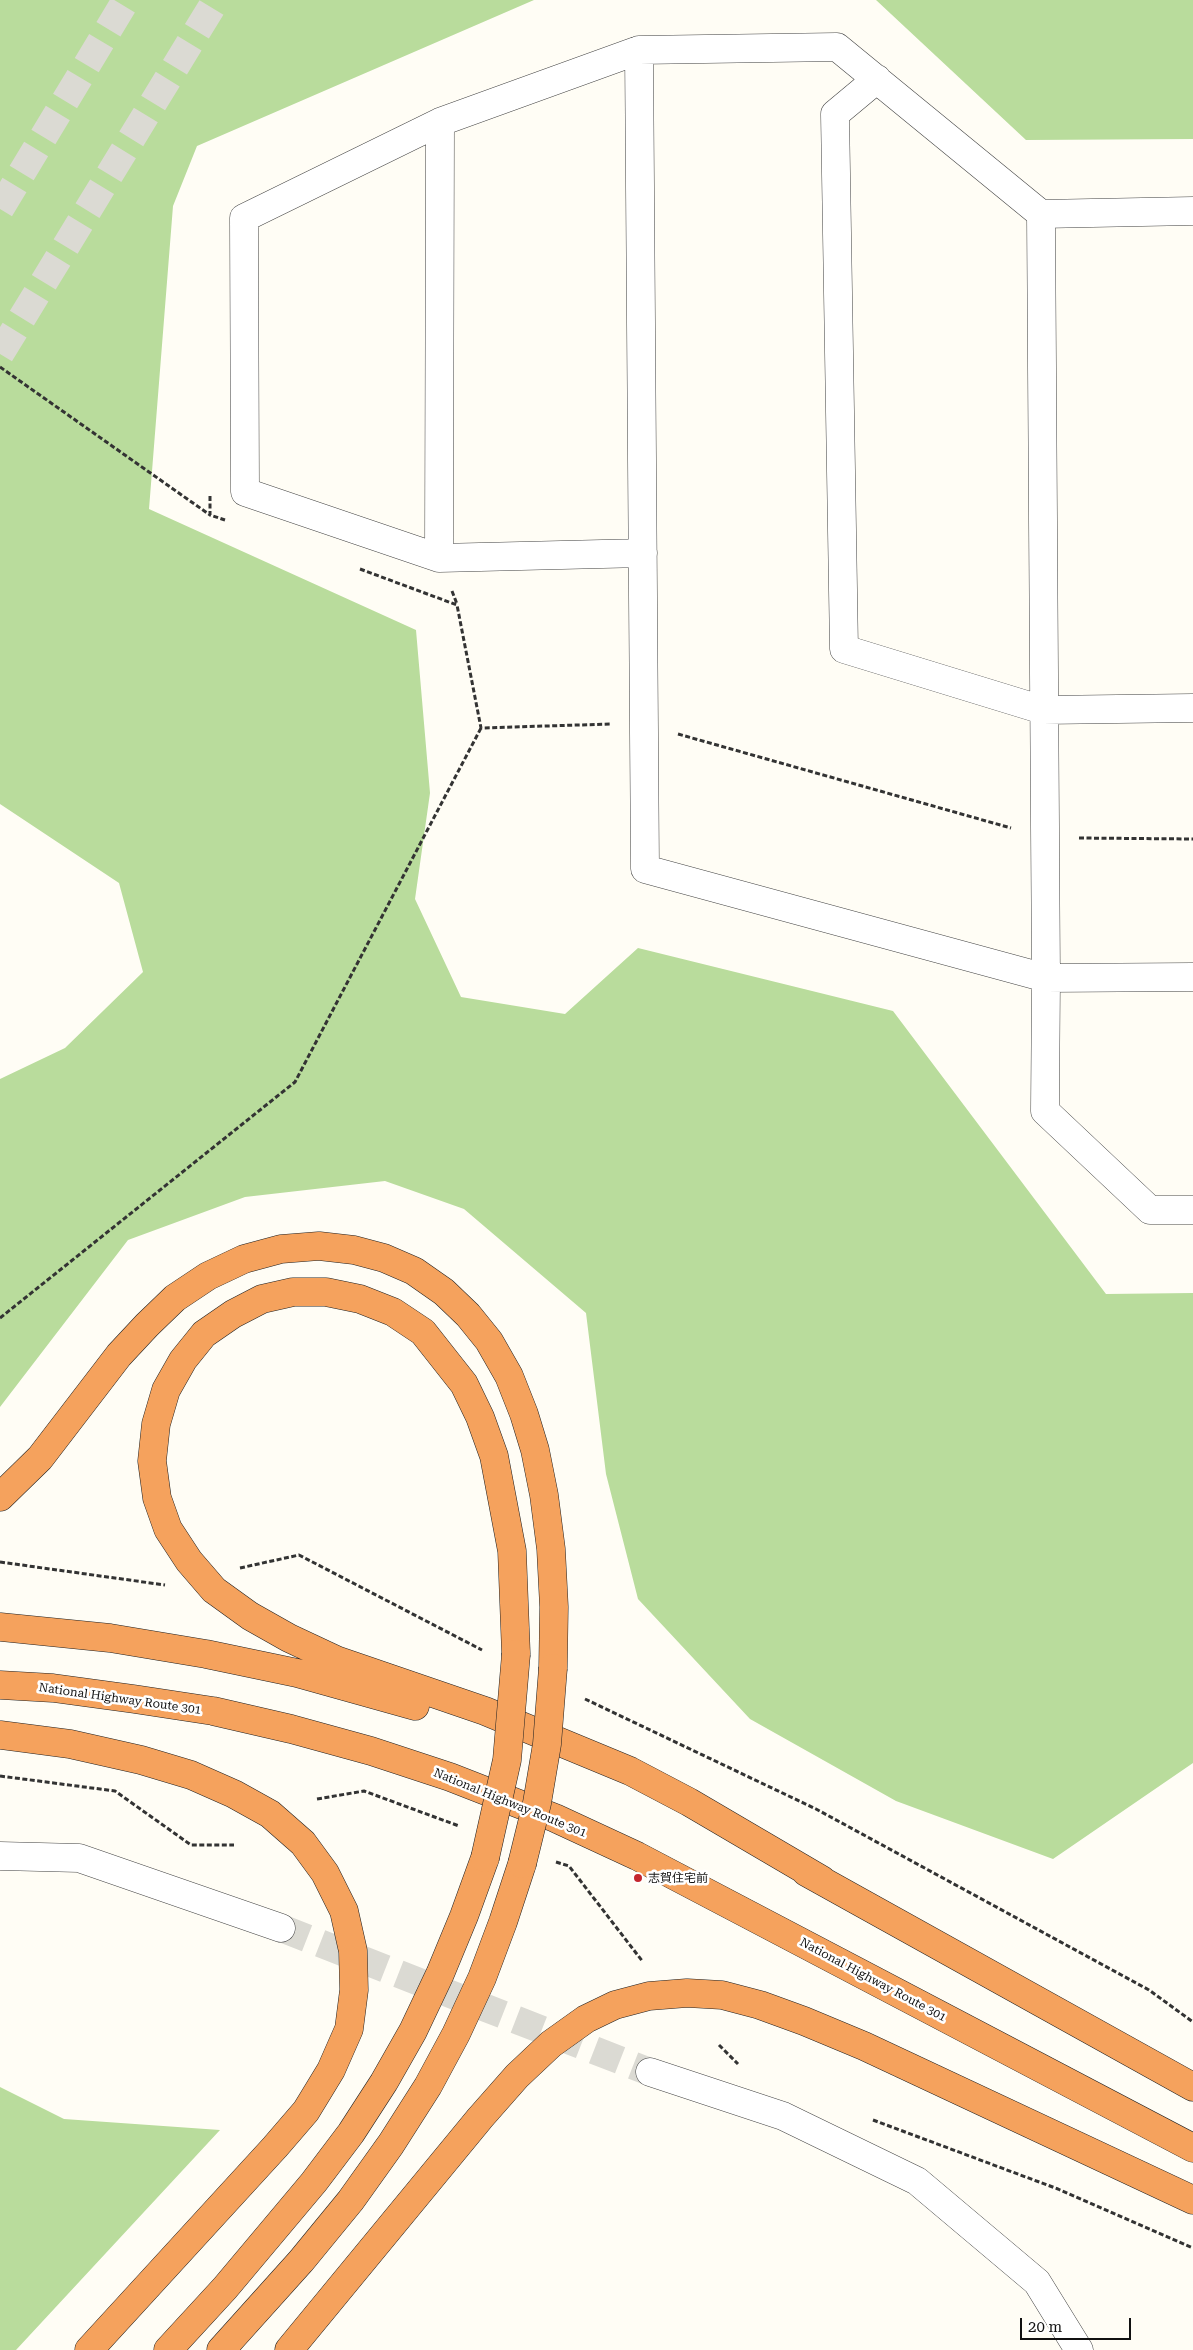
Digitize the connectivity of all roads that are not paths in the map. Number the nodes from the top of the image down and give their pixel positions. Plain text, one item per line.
1 (640, 50) junction
2 (877, 79) junction
3 (440, 122) junction
4 (1193, 211) edge
5 (1041, 214) junction
6 (643, 553) junction
7 (439, 558) junction
8 (1193, 708) edge
9 (1043, 710) junction
10 (1193, 977) edge
11 (1046, 978) junction
12 (1193, 1210) edge
13 (0, 1497) edge
14 (0, 1626) edge
15 (0, 1685) edge
16 (0, 1735) edge
17 (0, 1856) edge
18 (822, 1880) junction
19 (282, 1928) tunnel mouth
20 (650, 2072) tunnel mouth
21 (1193, 2087) edge
22 (1193, 2148) edge
23 (1193, 2200) edge
24 (89, 2350) edge
25 (168, 2350) edge
26 (221, 2350) edge
27 (289, 2350) edge
28 (1079, 2350) edge

1 - 2 street
1 - 3 street
1 - 6 street
2 - 5 street
2 - 9 street
3 - 7 street
3 - 7 street
4 - 5 street
5 - 9 street
6 - 7 street
6 - 11 street
8 - 9 street
9 - 11 street
10 - 11 street
11 - 12 street
13 - 26 highway, bridge
14 - 18 highway
15 - 22 highway, National Highway Route 301
16 - 24 highway
17 - 19 street
18 - 21 highway
18 - 25 highway, bridge
20 - 28 street
23 - 27 highway

